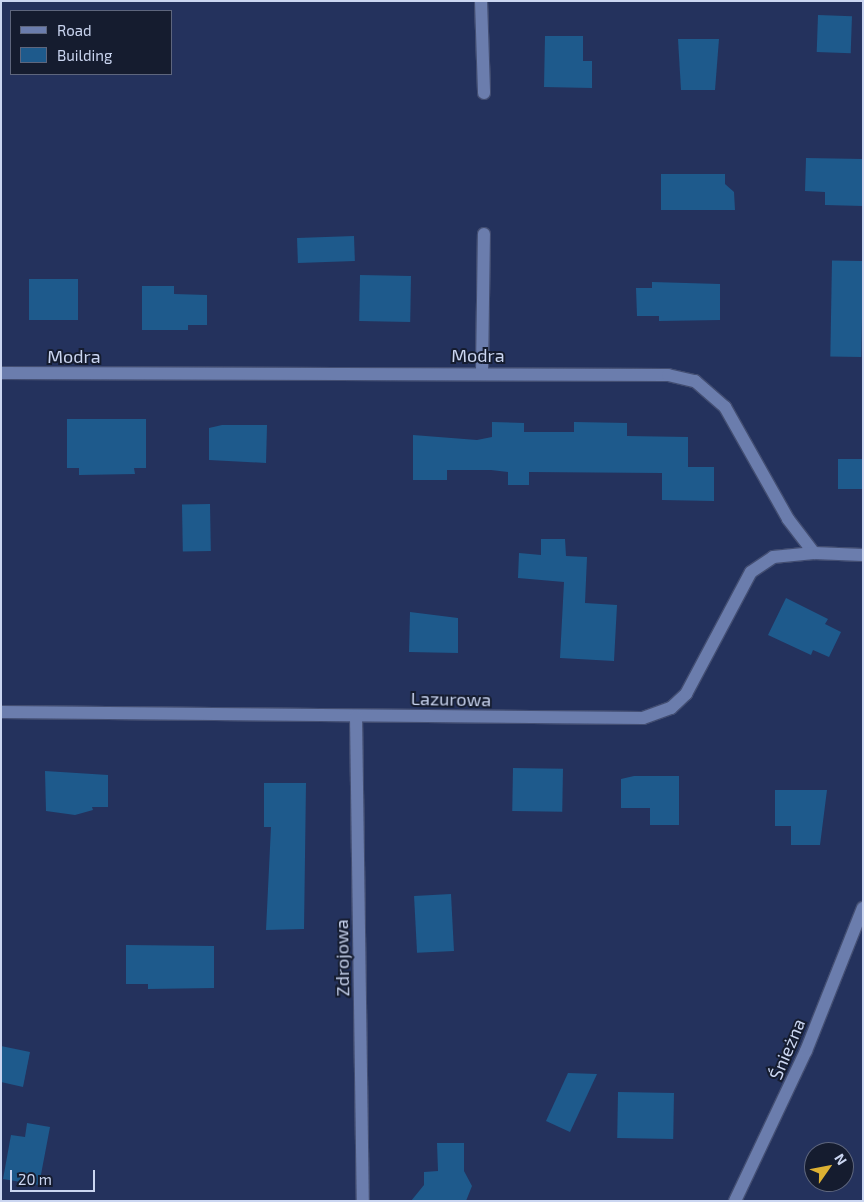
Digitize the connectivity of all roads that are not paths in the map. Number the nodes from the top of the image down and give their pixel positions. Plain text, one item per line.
1 (481, 1) edge
2 (484, 94) dead end
3 (484, 234) dead end
4 (482, 372) junction
5 (1, 373) edge
6 (814, 553) junction
7 (863, 556) edge
8 (1, 712) edge
9 (356, 716) junction
10 (863, 908) edge
11 (363, 1201) edge
12 (736, 1201) edge

1 - 2 street
3 - 4 street
4 - 5 street, Modra
4 - 6 street, Modra
6 - 7 street
6 - 9 street, Lazurowa
8 - 9 street, Lazurowa
9 - 11 street, Zdrojowa
10 - 12 street, Śnieżna

